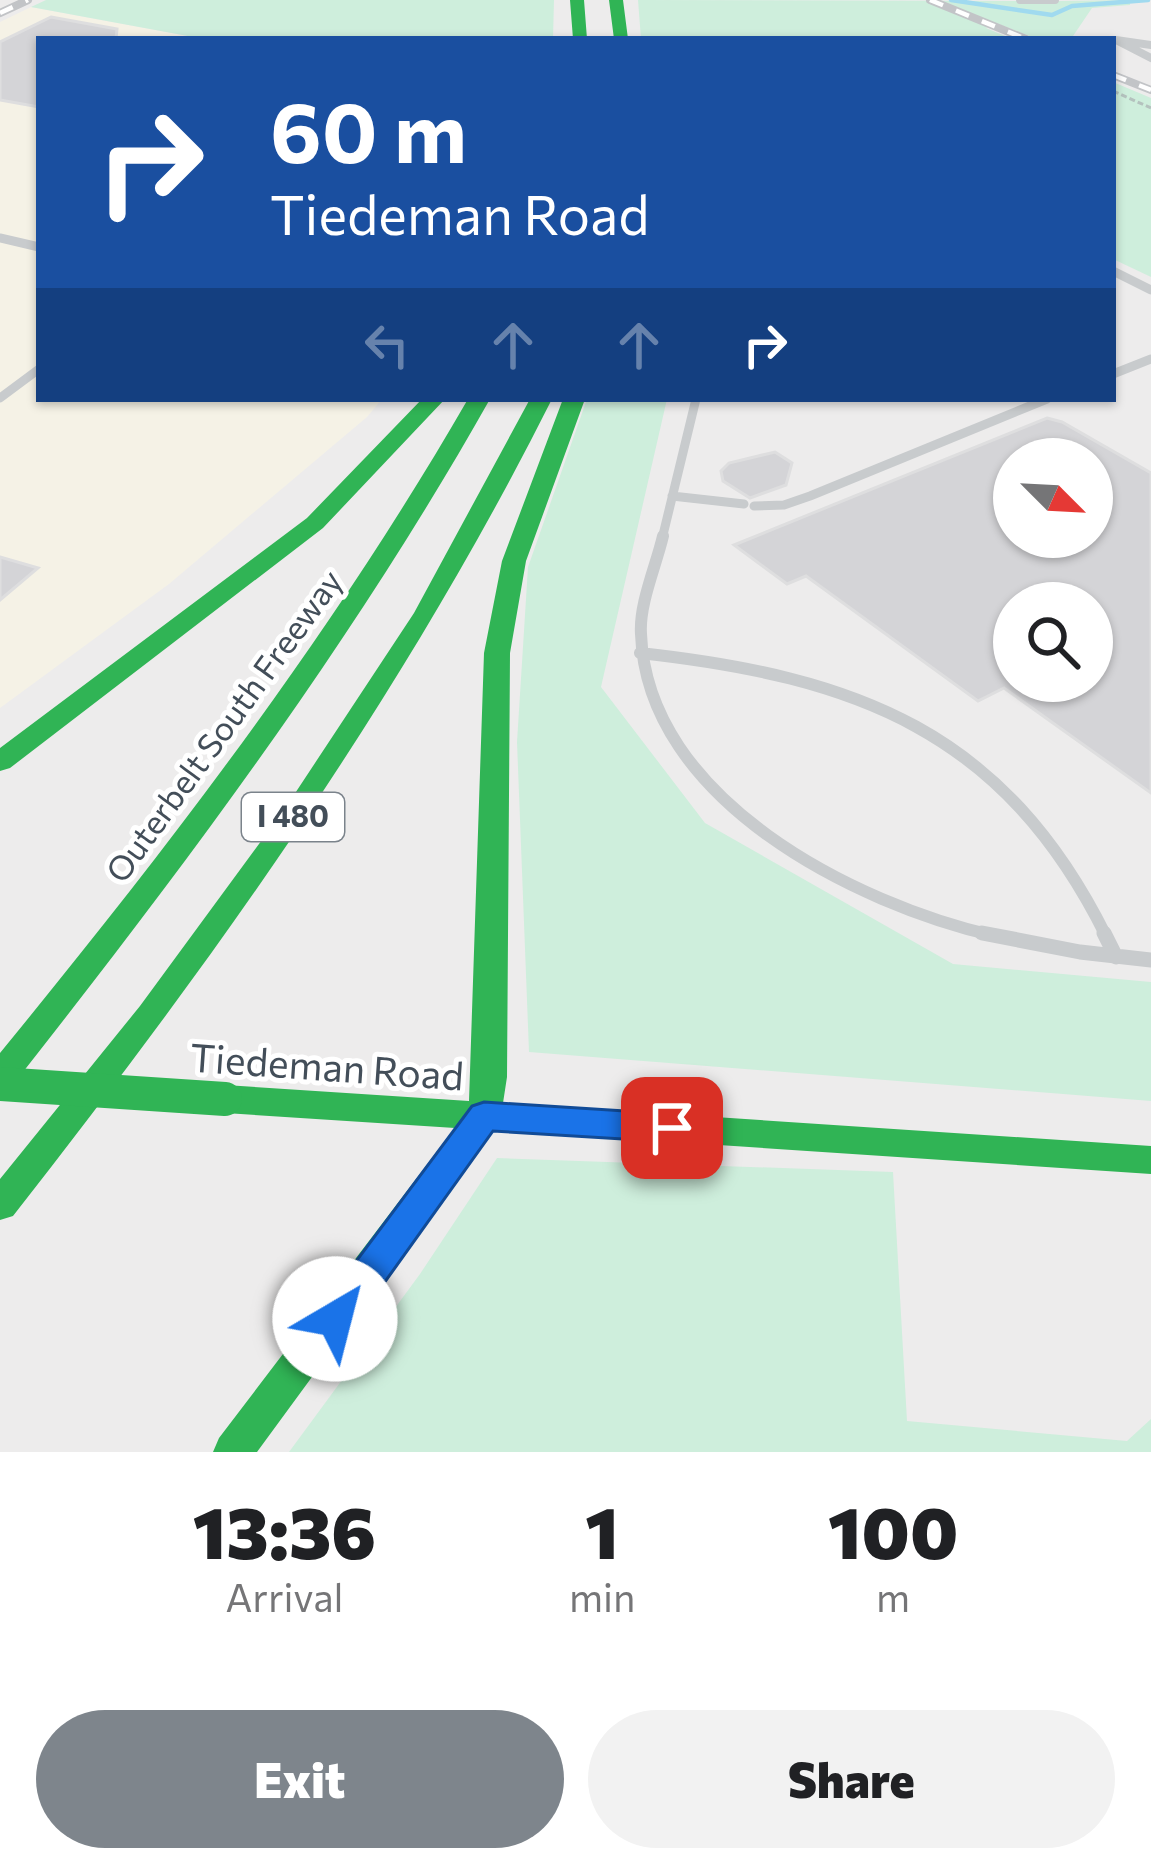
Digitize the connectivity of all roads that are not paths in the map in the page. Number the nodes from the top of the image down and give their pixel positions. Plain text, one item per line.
1 (577, 0) edge
2 (616, 0) edge
3 (1020, 0) edge
4 (1055, 0) edge
5 (580, 36) edge
6 (622, 36) edge
7 (1151, 45) edge
8 (1151, 58) edge
9 (0, 238) edge
10 (36, 246) edge
11 (1116, 272) edge
12 (1151, 290) edge
13 (1151, 359) edge
14 (36, 371) edge
15 (1116, 373) edge
16 (0, 398) edge
17 (431, 402) edge
18 (477, 402) edge
19 (539, 402) edge
20 (573, 402) edge
21 (695, 402) edge
22 (1040, 402) edge
23 (672, 496) junction
24 (640, 653) junction
25 (0, 762) edge
26 (1116, 957) junction
27 (1151, 960) edge
28 (0, 1081) edge
29 (484, 1116) junction
30 (1151, 1160) edge
31 (0, 1205) edge
32 (232, 1452) edge

1 - 5 main road
2 - 6 main road
3 - 4 lane
7 - 8 lane
9 - 10 lane
11 - 12 lane
13 - 15 lane
14 - 16 lane
17 - 25 main road
18 - 28 main road, Outerbelt South Freeway / I 480
19 - 31 main road, I 480
20 - 29 main road
21 - 23 lane
22 - 23 lane
23 - 24 lane
24 - 26 lane
24 - 26 lane
26 - 27 lane
28 - 29 main road, Tiedeman Road, bridge
29 - 30 main road, Tiedeman Road
29 - 32 main road

